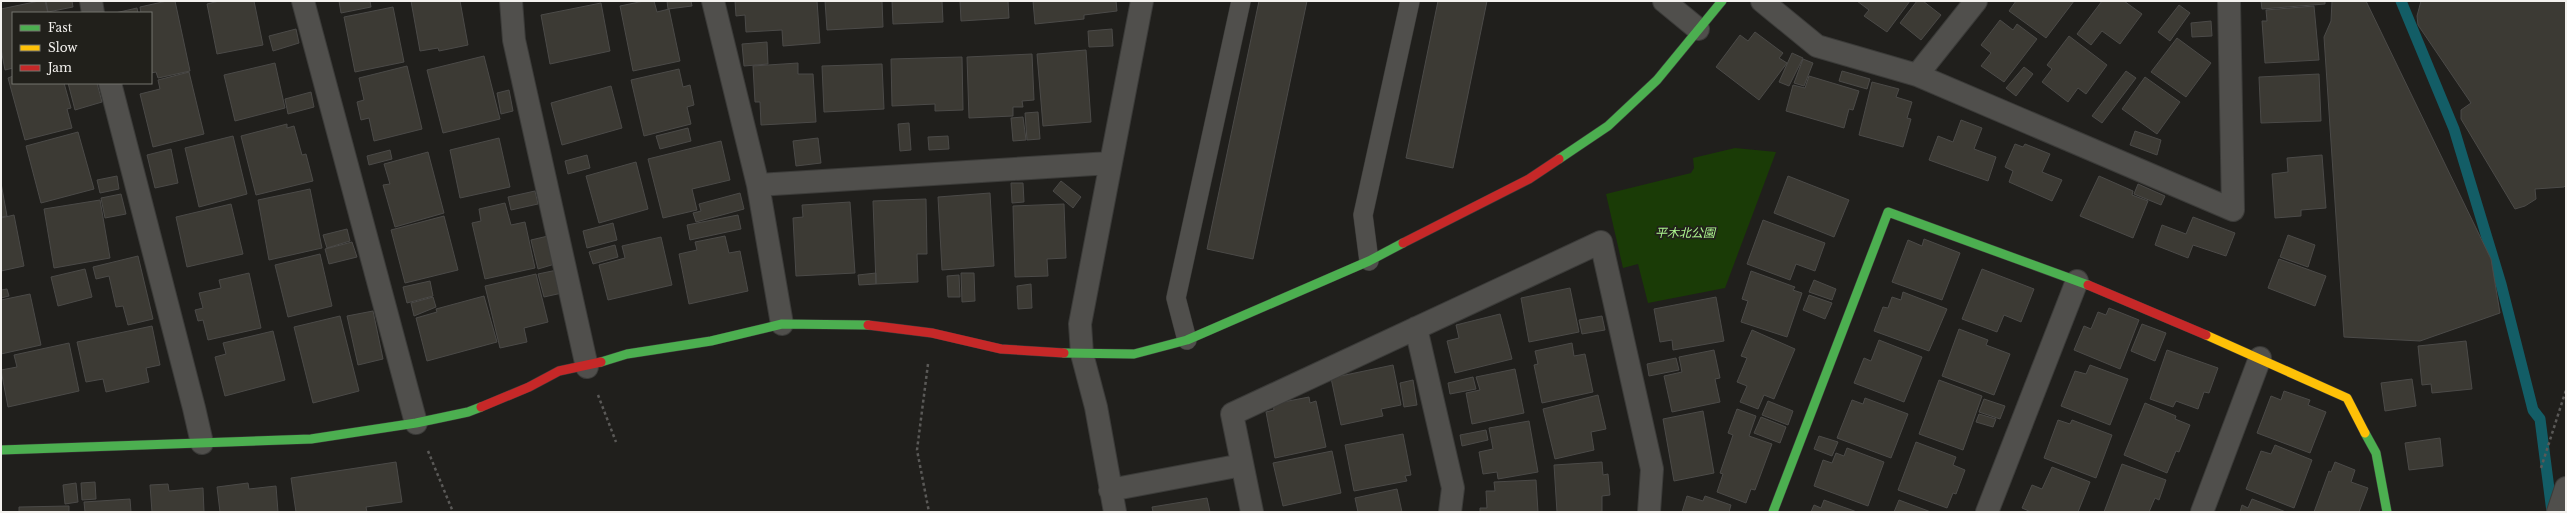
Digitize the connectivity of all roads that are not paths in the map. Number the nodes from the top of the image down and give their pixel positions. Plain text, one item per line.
1 (91, 1) edge
2 (303, 1) edge
3 (511, 1) edge
4 (713, 1) edge
5 (1142, 1) edge
6 (1241, 1) edge
7 (1410, 1) edge
8 (1664, 1) edge
9 (1722, 1) edge
10 (1762, 1) edge
11 (1976, 1) edge
12 (2229, 1) edge
13 (94, 12) edge
14 (1698, 29) junction
15 (1917, 75) junction
16 (110, 84) edge
17 (1110, 163) junction
18 (758, 185) junction
19 (1369, 261) junction
20 (2077, 281) junction
21 (782, 324) junction
22 (1416, 328) junction
23 (1187, 340) junction
24 (1082, 354) junction
25 (2260, 358) junction
26 (587, 366) junction
27 (416, 423) junction
28 (202, 443) junction
29 (1, 450) edge
30 (1242, 465) junction
31 (2566, 488) edge
32 (1110, 490) junction
33 (1115, 512) edge
34 (1252, 512) edge
35 (1450, 512) edge
36 (1649, 512) edge
37 (1773, 512) edge
38 (1987, 512) edge
39 (2202, 512) edge
40 (2386, 512) edge
41 (2558, 512) edge

1 - 13 street
2 - 27 street
3 - 26 street
4 - 18 street
5 - 17 street
6 - 23 lane
7 - 19 lane
8 - 14 street
9 - 14 street
10 - 15 street
11 - 15 street
12 - 15 street
14 - 19 street
16 - 28 street
17 - 18 street
17 - 24 street
18 - 21 street
19 - 23 street
20 - 25 street
20 - 37 street
20 - 38 street
21 - 24 street
21 - 26 street
22 - 30 street
22 - 35 street
22 - 36 street
23 - 24 street
24 - 32 street
25 - 39 street
25 - 40 street
26 - 27 street
27 - 28 street
28 - 29 street
30 - 32 street
30 - 34 street
31 - 41 street
32 - 33 street

